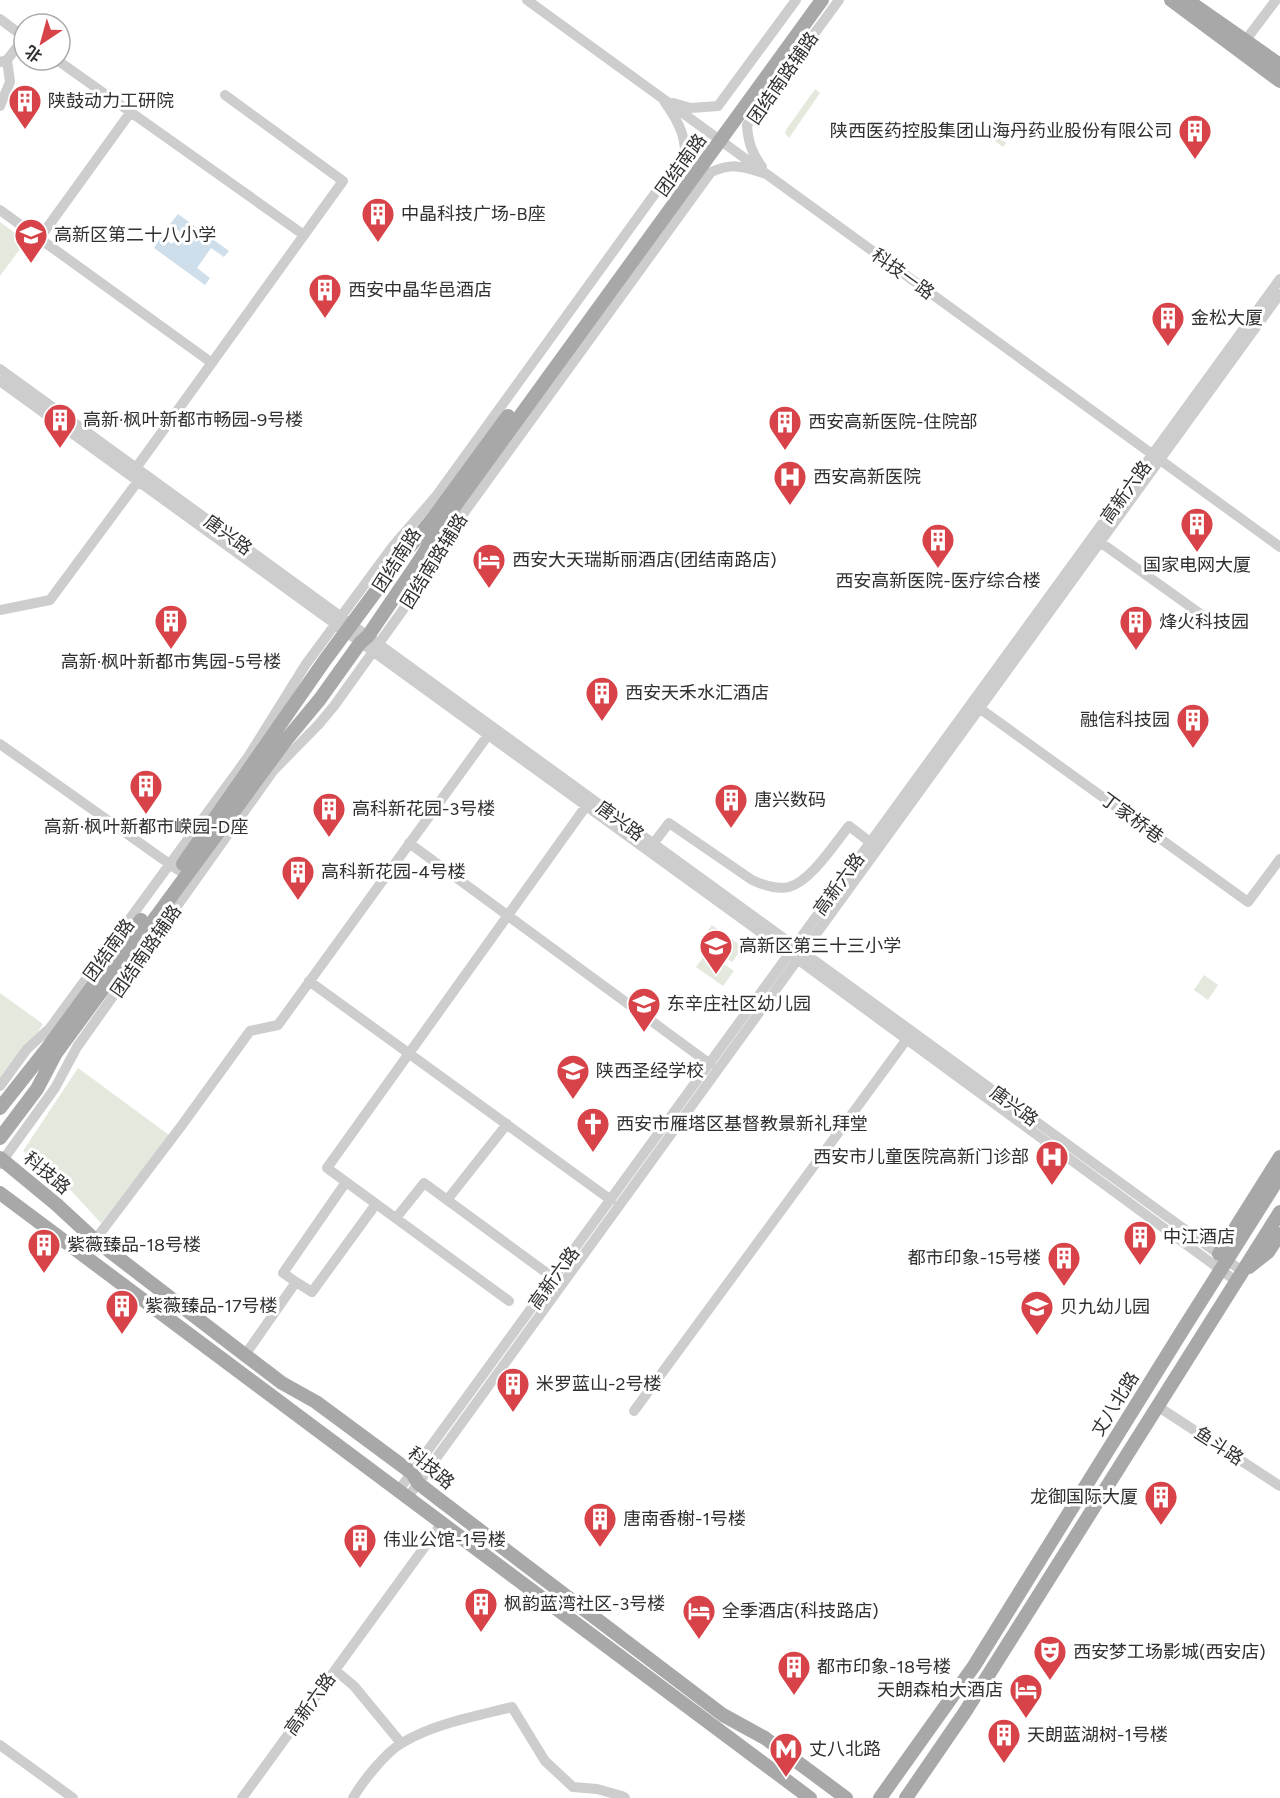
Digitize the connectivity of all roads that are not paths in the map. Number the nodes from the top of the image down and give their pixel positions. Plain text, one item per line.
1 (527, 0) edge
2 (796, 0) edge
3 (811, 0) edge
4 (822, 0) edge
5 (839, 0) edge
6 (1171, 0) edge
7 (1187, 0) edge
8 (1276, 0) edge
9 (1242, 46) junction
10 (4, 61) edge
11 (1280, 65) edge
12 (72, 71) edge
13 (1280, 81) edge
14 (225, 95) dead end
15 (664, 101) junction
16 (0, 106) edge
17 (130, 113) junction
18 (716, 138) junction
19 (766, 174) junction
20 (0, 210) edge
21 (304, 235) junction
22 (39, 239) junction
23 (1280, 279) edge
24 (1280, 294) edge
25 (212, 363) junction
26 (0, 369) edge
27 (0, 381) edge
28 (1156, 457) junction
29 (139, 474) junction
30 (1100, 542) junction
31 (1280, 547) edge
32 (0, 610) edge
33 (1202, 615) dead end
34 (343, 624) junction
35 (370, 644) junction
36 (976, 705) junction
37 (490, 731) junction
38 (0, 744) edge
39 (588, 803) junction
40 (870, 842) junction
41 (410, 843) junction
42 (653, 844) junction
43 (1280, 859) edge
44 (174, 867) junction
45 (509, 915) junction
46 (796, 952) junction
47 (309, 981) junction
48 (908, 1039) junction
49 (409, 1053) junction
50 (710, 1064) junction
51 (0, 1086) edge
52 (0, 1108) edge
53 (507, 1124) junction
54 (0, 1138) edge
55 (1280, 1157) edge
56 (1, 1161) edge
57 (1280, 1176) edge
58 (346, 1182) junction
59 (0, 1193) edge
60 (447, 1200) junction
61 (611, 1200) junction
62 (376, 1204) junction
63 (1280, 1212) edge
64 (396, 1218) junction
65 (1280, 1234) edge
66 (95, 1240) junction
67 (1222, 1262) junction
68 (1239, 1276) junction
69 (558, 1281) junction
70 (296, 1282) junction
71 (509, 1301) dead end
72 (245, 1355) junction
73 (1157, 1406) junction
74 (634, 1411) dead end
75 (415, 1478) junction
76 (1280, 1486) edge
77 (403, 1494) junction
78 (442, 1523) junction
79 (335, 1670) junction
80 (401, 1743) junction
81 (0, 1745) edge
82 (73, 1798) edge
83 (242, 1798) edge
84 (353, 1798) edge
85 (625, 1798) edge
86 (810, 1798) edge
87 (846, 1798) edge
88 (880, 1798) edge
89 (906, 1798) edge

1 - 15 street, 科技一路
2 - 15 street, 团结南路辅路
3 - 18 main road, 团结南路
4 - 18 main road, 团结南路
5 - 19 street, 团结南路辅路
6 - 9 main road
7 - 9 main road
8 - 9 street
9 - 11 main road
9 - 13 main road
10 - 16 street
12 - 17 street
14 - 21 street
15 - 18 street, 科技一路
15 - 34 street, 团结南路辅路
17 - 21 street
17 - 22 street
18 - 19 street, 科技一路
18 - 34 main road, 团结南路
18 - 35 main road, 团结南路
19 - 28 street, 科技一路
19 - 35 street, 团结南路辅路
20 - 22 street
21 - 25 street
22 - 25 street
23 - 28 street, 高新六路
24 - 28 street, 高新六路
25 - 29 street
26 - 29 street, 唐兴路
27 - 29 street, 唐兴路
28 - 30 street, 高新六路
28 - 31 street, 科技一路
28 - 36 street, 高新六路
29 - 32 street
29 - 34 street, 唐兴路
30 - 33 street
30 - 36 street, 高新六路
34 - 35 street, 唐兴路
34 - 44 main road, 团结南路
35 - 37 street, 唐兴路
35 - 54 main road, 团结南路
35 - 56 street, 团结南路辅路
36 - 40 street, 高新六路
36 - 43 street, 丁家桥巷
36 - 46 street, 高新六路
37 - 39 street, 唐兴路
37 - 41 street
38 - 44 street
39 - 42 street, 唐兴路
39 - 45 street
39 - 46 street, 唐兴路
40 - 42 street
40 - 46 street, 高新六路
41 - 45 street
41 - 47 street
42 - 46 street, 唐兴路
44 - 51 street, 团结南路辅路
44 - 52 main road, 团结南路
45 - 49 street
45 - 50 street
46 - 48 street, 唐兴路
46 - 50 street, 高新六路
46 - 67 street, 唐兴路
46 - 69 street, 高新六路
47 - 49 street
47 - 66 street
48 - 67 street, 唐兴路
48 - 74 street
49 - 53 street
49 - 58 street
50 - 61 street, 高新六路
53 - 60 street
53 - 61 street
55 - 67 main road
56 - 66 main road, 科技路
57 - 67 main road, 丈八北路
58 - 62 street
58 - 70 street
59 - 77 main road, 科技路
60 - 64 street
60 - 69 street
61 - 69 street, 高新六路
62 - 64 street
62 - 70 street
63 - 68 main road, 丈八北路
64 - 71 street
65 - 68 main road
66 - 72 main road, 科技路
67 - 68 street, 唐兴路
67 - 88 main road, 丈八北路
68 - 73 main road, 丈八北路
69 - 75 street, 高新六路
70 - 72 street
72 - 75 main road, 科技路
73 - 76 street, 鱼斗路
73 - 89 main road, 丈八北路
75 - 77 street, 高新六路
75 - 87 main road, 科技路
77 - 78 main road, 科技路
78 - 79 street, 高新六路
78 - 86 main road, 科技路
79 - 80 street
79 - 83 street, 高新六路
80 - 84 street
80 - 85 street
81 - 82 street

